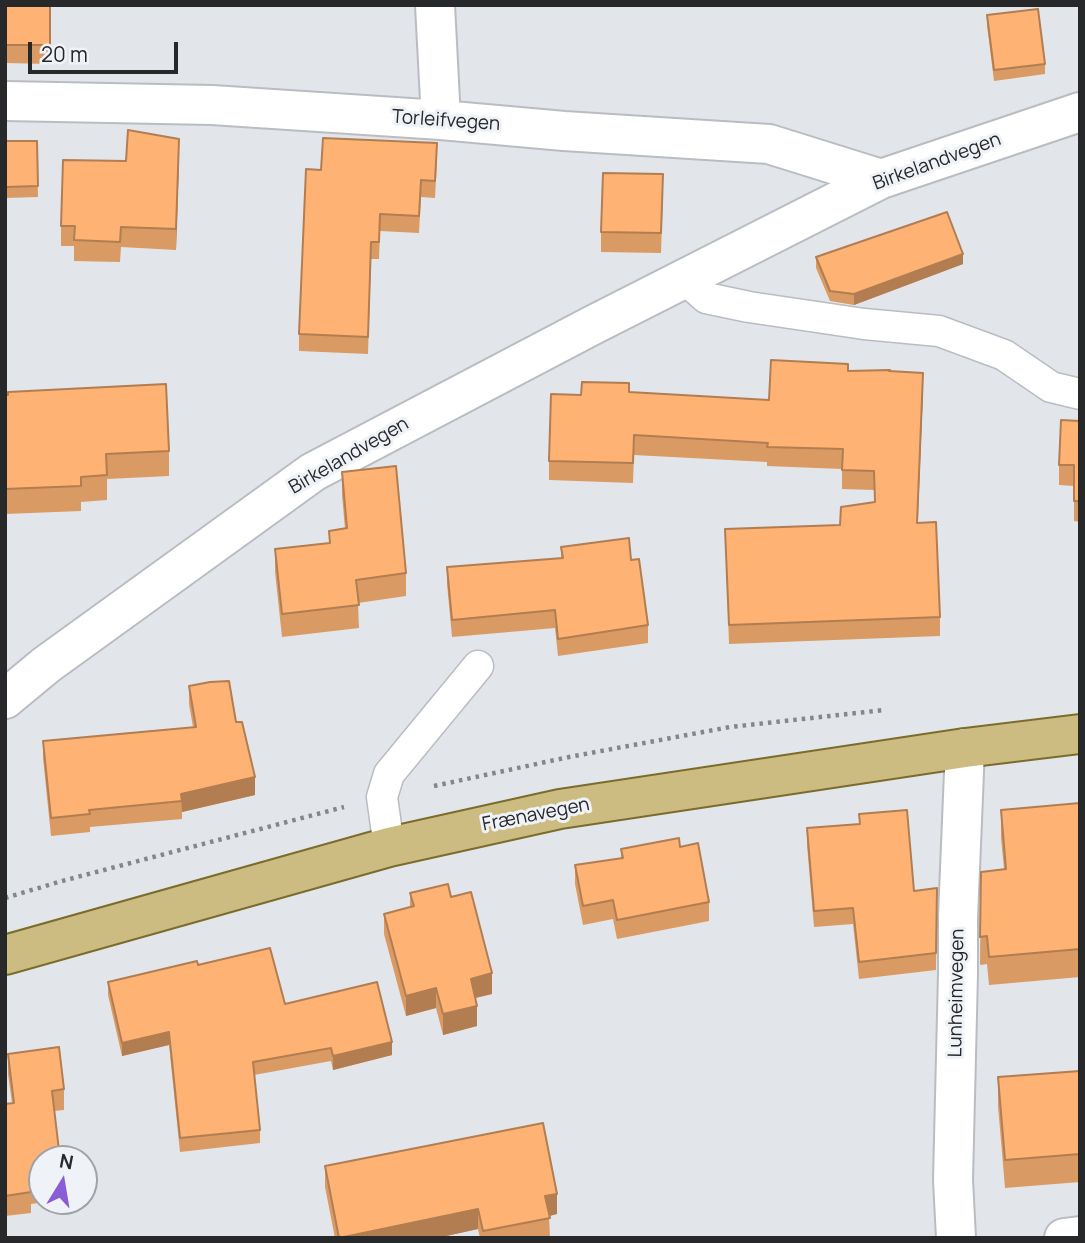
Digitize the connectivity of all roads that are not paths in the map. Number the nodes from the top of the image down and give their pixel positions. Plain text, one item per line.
1 (435, 5) edge
2 (5, 101) edge
3 (1080, 113) edge
4 (441, 120) junction
5 (881, 179) junction
6 (685, 279) junction
7 (1080, 394) edge
8 (478, 666) dead end
9 (5, 699) edge
10 (1080, 734) edge
11 (964, 748) junction
12 (389, 847) junction
13 (5, 955) edge
14 (1080, 1236) edge
15 (956, 1238) edge
16 (1064, 1238) edge

1 - 4 street
2 - 4 street, Torleifvegen
3 - 5 street, Birkelandvegen
4 - 5 street, Torleifvegen
5 - 6 street, Birkelandvegen
6 - 7 lane
6 - 9 street, Birkelandvegen
8 - 12 lane
10 - 11 main road, Frænavegen
11 - 12 main road, Frænavegen
11 - 15 street, Lunheimvegen
12 - 13 main road, Frænavegen
14 - 16 street

